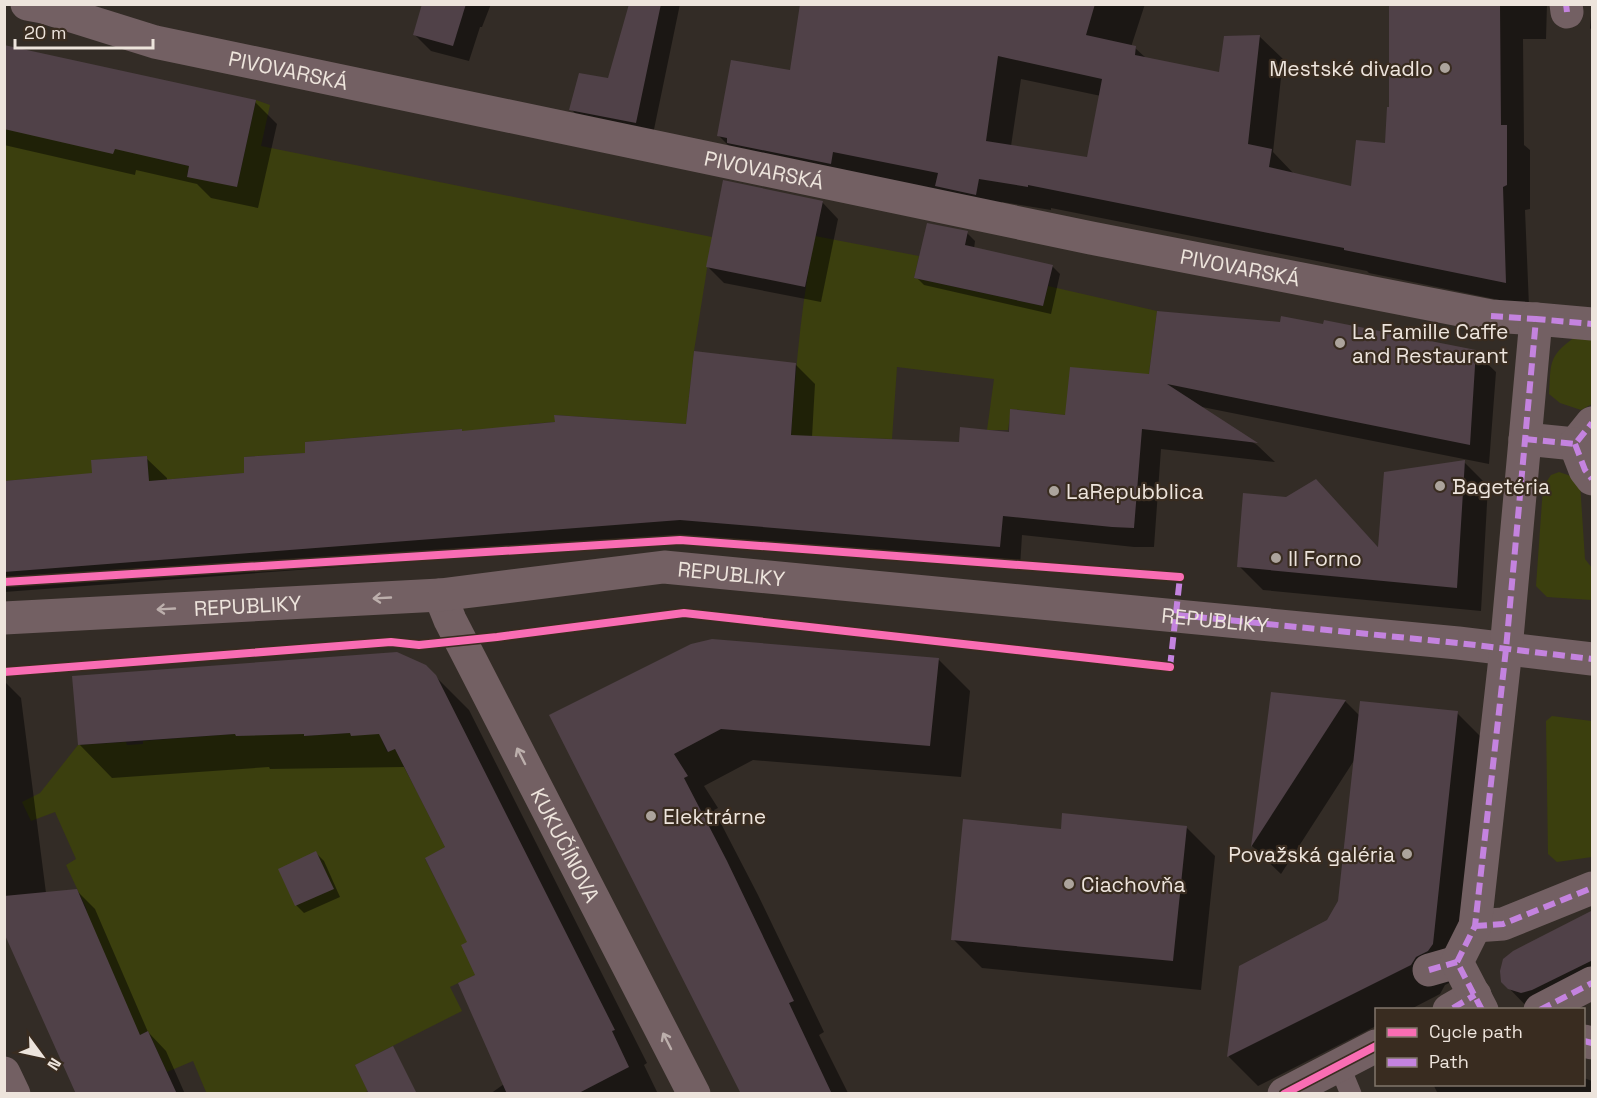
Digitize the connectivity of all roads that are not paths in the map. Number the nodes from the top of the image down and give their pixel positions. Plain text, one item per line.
1 (37, 5) edge
2 (1536, 319) junction
3 (1593, 324) edge
4 (1584, 434) edge
5 (1525, 439) junction
6 (1593, 479) edge
7 (440, 595) junction
8 (4, 618) edge
9 (1506, 648) junction
10 (1593, 659) edge
11 (1593, 888) edge
12 (1475, 926) junction
13 (1593, 983) edge
14 (1465, 1005) edge
15 (1544, 1008) edge
16 (1375, 1048) edge
17 (1345, 1079) edge
18 (694, 1094) edge
19 (1284, 1094) edge

1 - 2 street, PIVOVARSKÁ
2 - 3 street, PIVOVARSKÁ
2 - 5 street
4 - 5 street
4 - 6 street
5 - 9 street
7 -> 8 street, REPUBLIKY
7 - 9 street, REPUBLIKY
18 -> 7 street, KUKUČÍNOVA
9 - 10 street, REPUBLIKY
9 - 12 street
11 - 12 street
12 - 14 street
13 - 15 street
16 - 17 street
17 - 19 street

